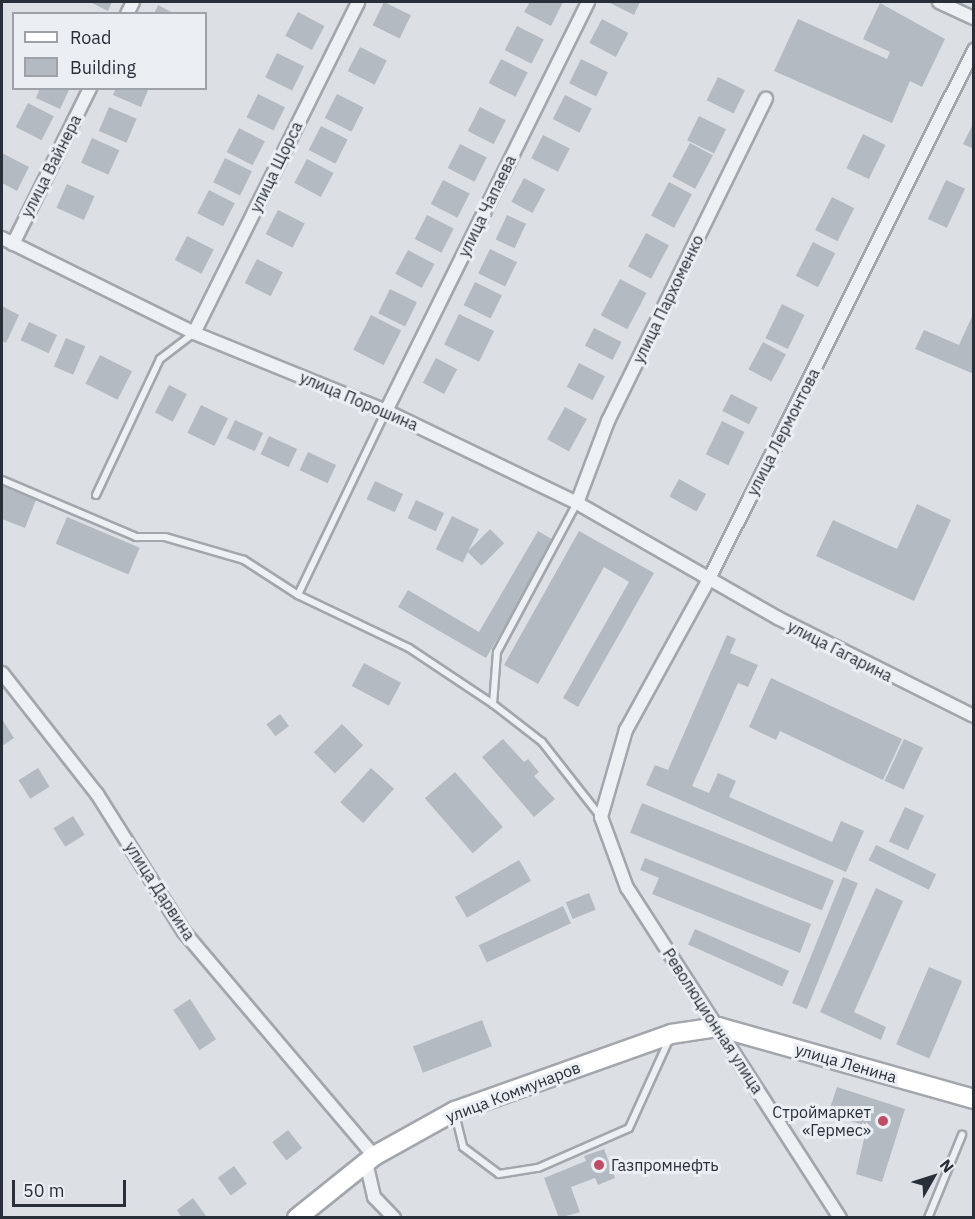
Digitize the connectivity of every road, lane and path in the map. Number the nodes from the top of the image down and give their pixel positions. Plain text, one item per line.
1 (358, 2) edge
2 (588, 2) edge
3 (939, 2) edge
4 (974, 18) edge
5 (974, 50) edge
6 (89, 90) edge
7 (766, 99) dead end
8 (7, 241) edge
9 (194, 333) junction
10 (386, 411) junction
11 (2, 480) edge
12 (96, 495) dead end
13 (576, 503) junction
14 (709, 579) junction
15 (298, 595) junction
16 (2, 673) edge
17 (493, 704) junction
18 (974, 716) edge
19 (601, 817) junction
20 (718, 1027) junction
21 (671, 1034) junction
22 (973, 1099) edge
23 (455, 1111) junction
24 (962, 1135) dead end
25 (370, 1159) junction
26 (297, 1218) edge
27 (394, 1218) edge
28 (840, 1218) edge
29 (928, 1218) edge

1 - 9 street, улица Щорса
2 - 10 street, улица Чапаева
3 - 4 street
5 - 14 street, улица Лермонтова
6 - 8 street, улица Вайнера
7 - 13 street, улица Пархоменко
8 - 9 street, улица Порошина
9 - 10 street, улица Порошина
9 - 12 lane
10 - 13 street, улица Порошина
10 - 15 lane
11 - 15 lane
13 - 14 street, улица Порошина
13 - 17 lane
14 - 18 street, улица Гагарина
14 - 19 street, улица Лермонтова
15 - 17 lane
16 - 25 street, улица Дарвина
17 - 19 lane
19 - 20 street, Революционная улица
20 - 21 main road, улица Коммунаров
20 - 22 main road, улица Ленина
20 - 28 street, Революционная улица
21 - 23 main road, улица Коммунаров
21 - 23 lane
23 - 25 main road, улица Коммунаров
24 - 29 lane
25 - 26 main road, улица Коммунаров
25 - 27 street, улица Дарвина

